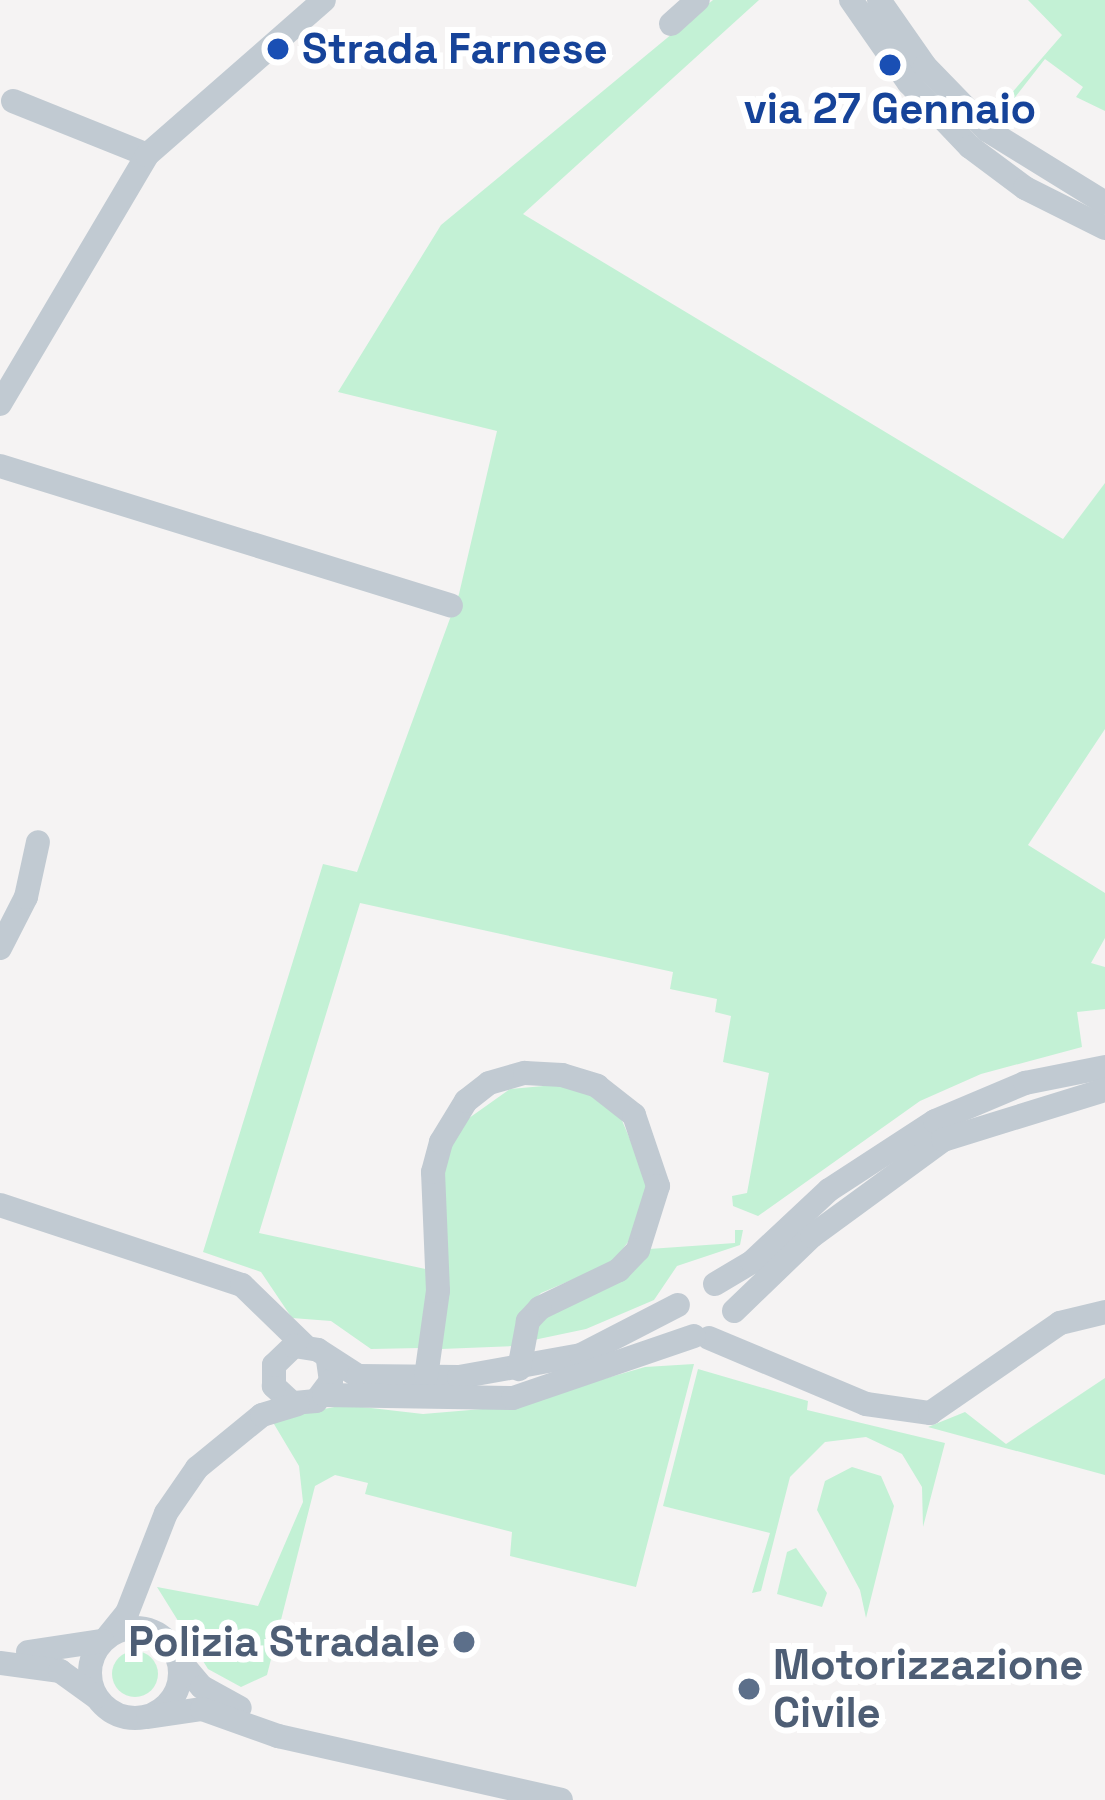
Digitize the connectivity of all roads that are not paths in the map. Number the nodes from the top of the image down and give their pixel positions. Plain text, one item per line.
1 (324, 0) edge
2 (698, 0) edge
3 (851, 0) edge
4 (879, 0) edge
5 (671, 24) dead end
6 (13, 100) dead end
7 (147, 155) junction
8 (1105, 203) edge
9 (1105, 228) edge
10 (0, 404) edge
11 (0, 466) edge
12 (451, 606) dead end
13 (38, 842) dead end
14 (0, 948) edge
15 (1105, 1066) edge
16 (1105, 1090) edge
17 (0, 1205) edge
18 (715, 1284) junction
19 (678, 1305) junction
20 (734, 1311) junction
21 (1105, 1312) edge
22 (701, 1337) junction
23 (292, 1341) junction
24 (328, 1360) junction
25 (519, 1369) junction
26 (426, 1377) junction
27 (274, 1386) junction
28 (324, 1395) junction
29 (297, 1404) junction
30 (248, 1425) junction
31 (146, 1564) junction
32 (105, 1638) junction
33 (0, 1648) edge
34 (173, 1649) junction
35 (0, 1663) edge
36 (96, 1697) junction
37 (148, 1717) junction
38 (332, 1743) junction
39 (561, 1800) edge

1 - 7 street
2 - 5 street
3 - 9 street
4 - 8 street
6 - 7 street
7 - 10 street
11 - 12 street
13 - 14 street
15 - 18 street
16 - 20 street
17 - 23 street
18 - 19 street
18 - 20 street
19 - 22 street
19 - 25 street
20 - 22 street
21 - 22 street
22 - 28 street
23 - 24 street
23 - 27 street
24 - 26 street
24 - 28 street
25 - 26 street
25 - 26 street
27 - 29 street
27 - 30 street
28 - 29 street
29 - 30 street
30 - 31 street
31 - 32 street
31 - 34 street
32 - 33 street
32 - 34 street
32 - 36 street
34 - 37 street
34 - 38 street
35 - 36 street
36 - 37 street
37 - 38 street
38 - 39 street

